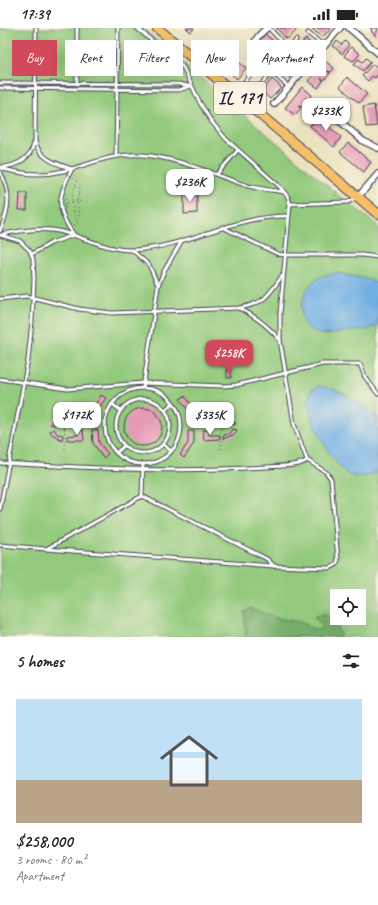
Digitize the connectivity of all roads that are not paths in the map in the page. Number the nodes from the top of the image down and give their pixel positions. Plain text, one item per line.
1 (36, 28) edge
2 (77, 28) edge
3 (118, 28) edge
4 (137, 28) edge
5 (157, 28) edge
6 (268, 28) edge
7 (340, 28) edge
8 (349, 28) edge
9 (308, 33) dead end
10 (256, 40) edge
11 (280, 40) dead end
12 (317, 40) edge
13 (326, 44) edge
14 (378, 53) edge
15 (249, 76) edge
16 (298, 76) edge
17 (0, 83) edge
18 (36, 83) junction
19 (77, 84) junction
20 (116, 84) junction
21 (191, 86) junction
22 (288, 87) junction
23 (0, 88) edge
24 (36, 89) junction
25 (116, 89) junction
26 (256, 91) dead end
27 (235, 94) junction
28 (274, 104) dead end
29 (330, 104) dead end
30 (35, 141) junction
31 (378, 148) edge
32 (238, 150) junction
33 (116, 155) junction
34 (0, 168) edge
35 (72, 169) junction
36 (0, 172) edge
37 (217, 174) junction
38 (378, 174) edge
39 (284, 192) junction
40 (358, 197) junction
41 (290, 204) junction
42 (378, 214) edge
43 (287, 216) junction
44 (222, 227) junction
45 (0, 231) edge
46 (0, 234) edge
47 (74, 235) junction
48 (180, 242) junction
49 (132, 250) junction
50 (32, 254) junction
51 (285, 255) junction
52 (378, 258) edge
53 (283, 274) junction
54 (158, 286) junction
55 (33, 298) junction
56 (0, 299) edge
57 (239, 308) junction
58 (154, 312) junction
59 (280, 340) junction
60 (285, 373) junction
61 (0, 379) edge
62 (143, 383) junction
63 (24, 384) junction
64 (143, 388) junction
65 (378, 394) edge
66 (173, 403) junction
67 (112, 404) junction
68 (120, 410) junction
69 (165, 410) junction
70 (163, 444) junction
71 (124, 446) junction
72 (171, 452) junction
73 (116, 453) junction
74 (307, 460) junction
75 (0, 463) edge
76 (9, 464) junction
77 (143, 464) junction
78 (143, 470) junction
79 (142, 496) junction
80 (0, 509) edge
81 (0, 545) edge
82 (46, 549) junction
83 (274, 566) junction

1 - 18 lane
2 - 19 lane
3 - 20 lane
4 - 21 lane
5 - 27 main road, IL 171
6 - 10 street
6 - 11 lane
7 - 13 street
8 - 14 street
9 - 12 lane
15 - 27 lane
16 - 22 street
17 - 18 lane
18 - 19 lane
18 - 24 lane
19 - 20 lane
20 - 21 lane
20 - 25 lane
21 - 25 lane
21 - 32 lane
22 - 26 lane
22 - 28 street
23 - 24 lane
24 - 25 lane
24 - 30 lane
25 - 33 lane
27 - 40 main road, IL 171
29 - 31 street
30 - 34 lane
30 - 35 lane
32 - 37 lane
32 - 39 lane
33 - 35 lane
33 - 37 lane
34 - 35 lane
35 - 47 lane
36 - 45 lane
37 - 39 lane
38 - 40 street
39 - 41 lane
40 - 41 lane
40 - 42 main road, IL 171
41 - 43 lane
43 - 44 lane
43 - 51 lane
44 - 48 lane
44 - 51 lane
46 - 47 lane
46 - 50 lane
47 - 49 lane
47 - 50 lane
48 - 49 lane
48 - 54 lane
49 - 54 lane
50 - 55 lane
51 - 52 lane
51 - 53 lane
53 - 57 lane
53 - 59 lane
54 - 58 lane
55 - 56 lane
55 - 58 lane
55 - 63 lane
57 - 58 lane
57 - 59 lane
58 - 62 lane
59 - 60 lane
60 - 62 lane
60 - 65 lane
60 - 74 lane
61 - 63 lane
62 - 63 lane
62 - 64 lane
63 - 76 lane
64 - 66 lane
64 - 67 lane
66 - 69 lane
66 - 72 lane
67 - 68 lane
67 - 73 lane
68 - 69 lane
68 - 71 lane
69 - 70 lane
70 - 71 lane
70 - 72 lane
71 - 73 lane
72 - 77 lane
73 - 77 lane
74 - 78 lane
74 - 83 lane
75 - 76 lane
76 - 78 lane
76 - 80 lane
77 - 78 lane
78 - 79 lane
79 - 82 lane
79 - 83 lane
81 - 82 lane
82 - 83 lane

